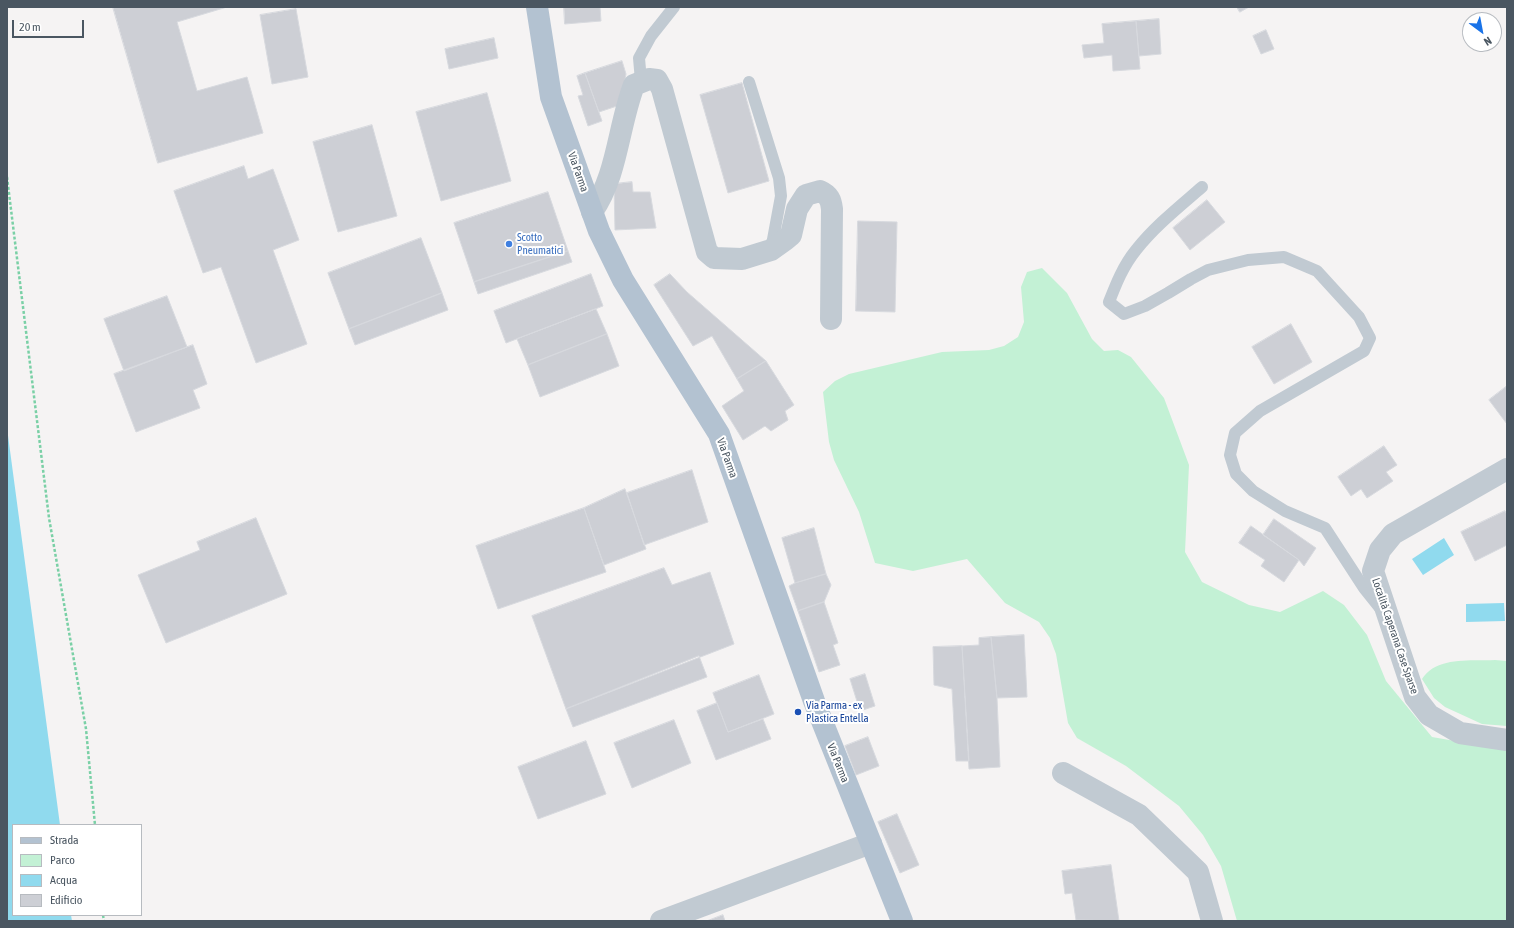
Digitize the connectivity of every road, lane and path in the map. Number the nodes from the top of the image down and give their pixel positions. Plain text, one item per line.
1 (537, 7) edge
2 (674, 7) edge
3 (641, 81) junction
4 (749, 82) dead end
5 (7, 177) edge
6 (1202, 186) dead end
7 (592, 212) junction
8 (770, 250) junction
9 (831, 319) dead end
10 (1507, 469) edge
11 (1389, 620) junction
12 (1507, 740) edge
13 (1063, 773) dead end
14 (95, 824) edge
15 (871, 843) junction
16 (661, 921) edge
17 (902, 921) edge
18 (1212, 921) edge

1 - 7 main road, Via Parma
2 - 3 lane
3 - 7 street
3 - 8 street
4 - 8 lane
5 - 14 path
6 - 11 lane
7 - 15 main road, Via Parma
8 - 9 street
10 - 11 street, Località Caperana Case Sparse
11 - 12 street, Località Caperana Case Sparse
13 - 18 street
15 - 16 street
15 - 17 main road, Via Parma

